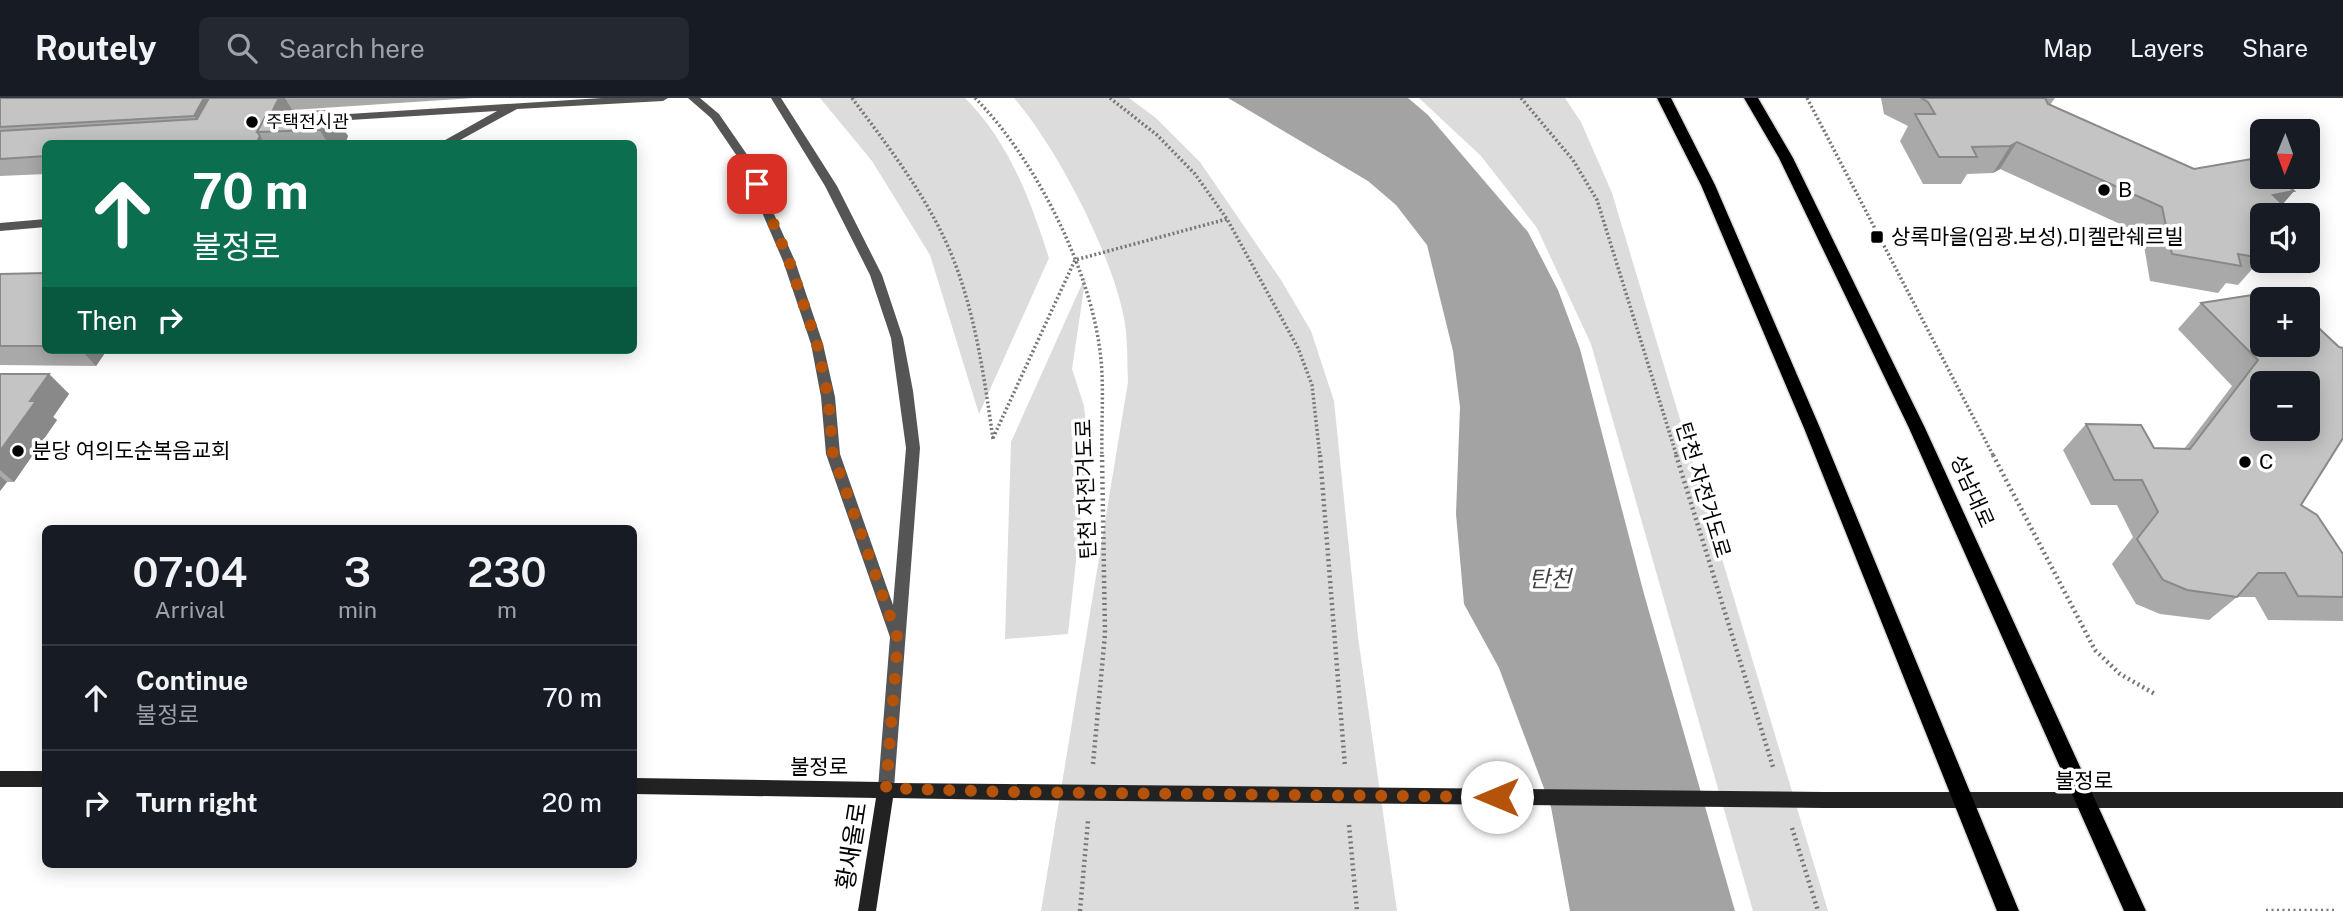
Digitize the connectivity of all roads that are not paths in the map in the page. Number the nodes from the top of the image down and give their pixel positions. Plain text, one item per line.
1 (663, 98) edge
2 (693, 98) edge
3 (776, 98) edge
4 (1664, 98) edge
5 (1751, 98) edge
6 (515, 106) junction
7 (306, 119) edge
8 (451, 140) edge
9 (42, 223) edge
10 (0, 227) edge
11 (898, 639) junction
12 (0, 779) edge
13 (42, 779) edge
14 (637, 786) edge
15 (886, 788) junction
16 (2343, 800) edge
17 (1962, 801) junction
18 (2083, 802) junction
19 (867, 911) edge
20 (2008, 911) edge
21 (2135, 911) edge

1 - 6 lane
2 - 11 lane
3 - 11 lane
4 - 17 main road
5 - 18 main road, 성남대로
6 - 7 lane
6 - 8 lane
9 - 10 lane
11 - 15 lane
12 - 13 main road
14 - 15 main road, 불정로
15 - 17 main road, 불정로, bridge
15 - 19 main road, 황새울로
16 - 18 main road, 불정로
17 - 18 main road, 불정로
17 - 20 main road
18 - 21 main road, 성남대로

